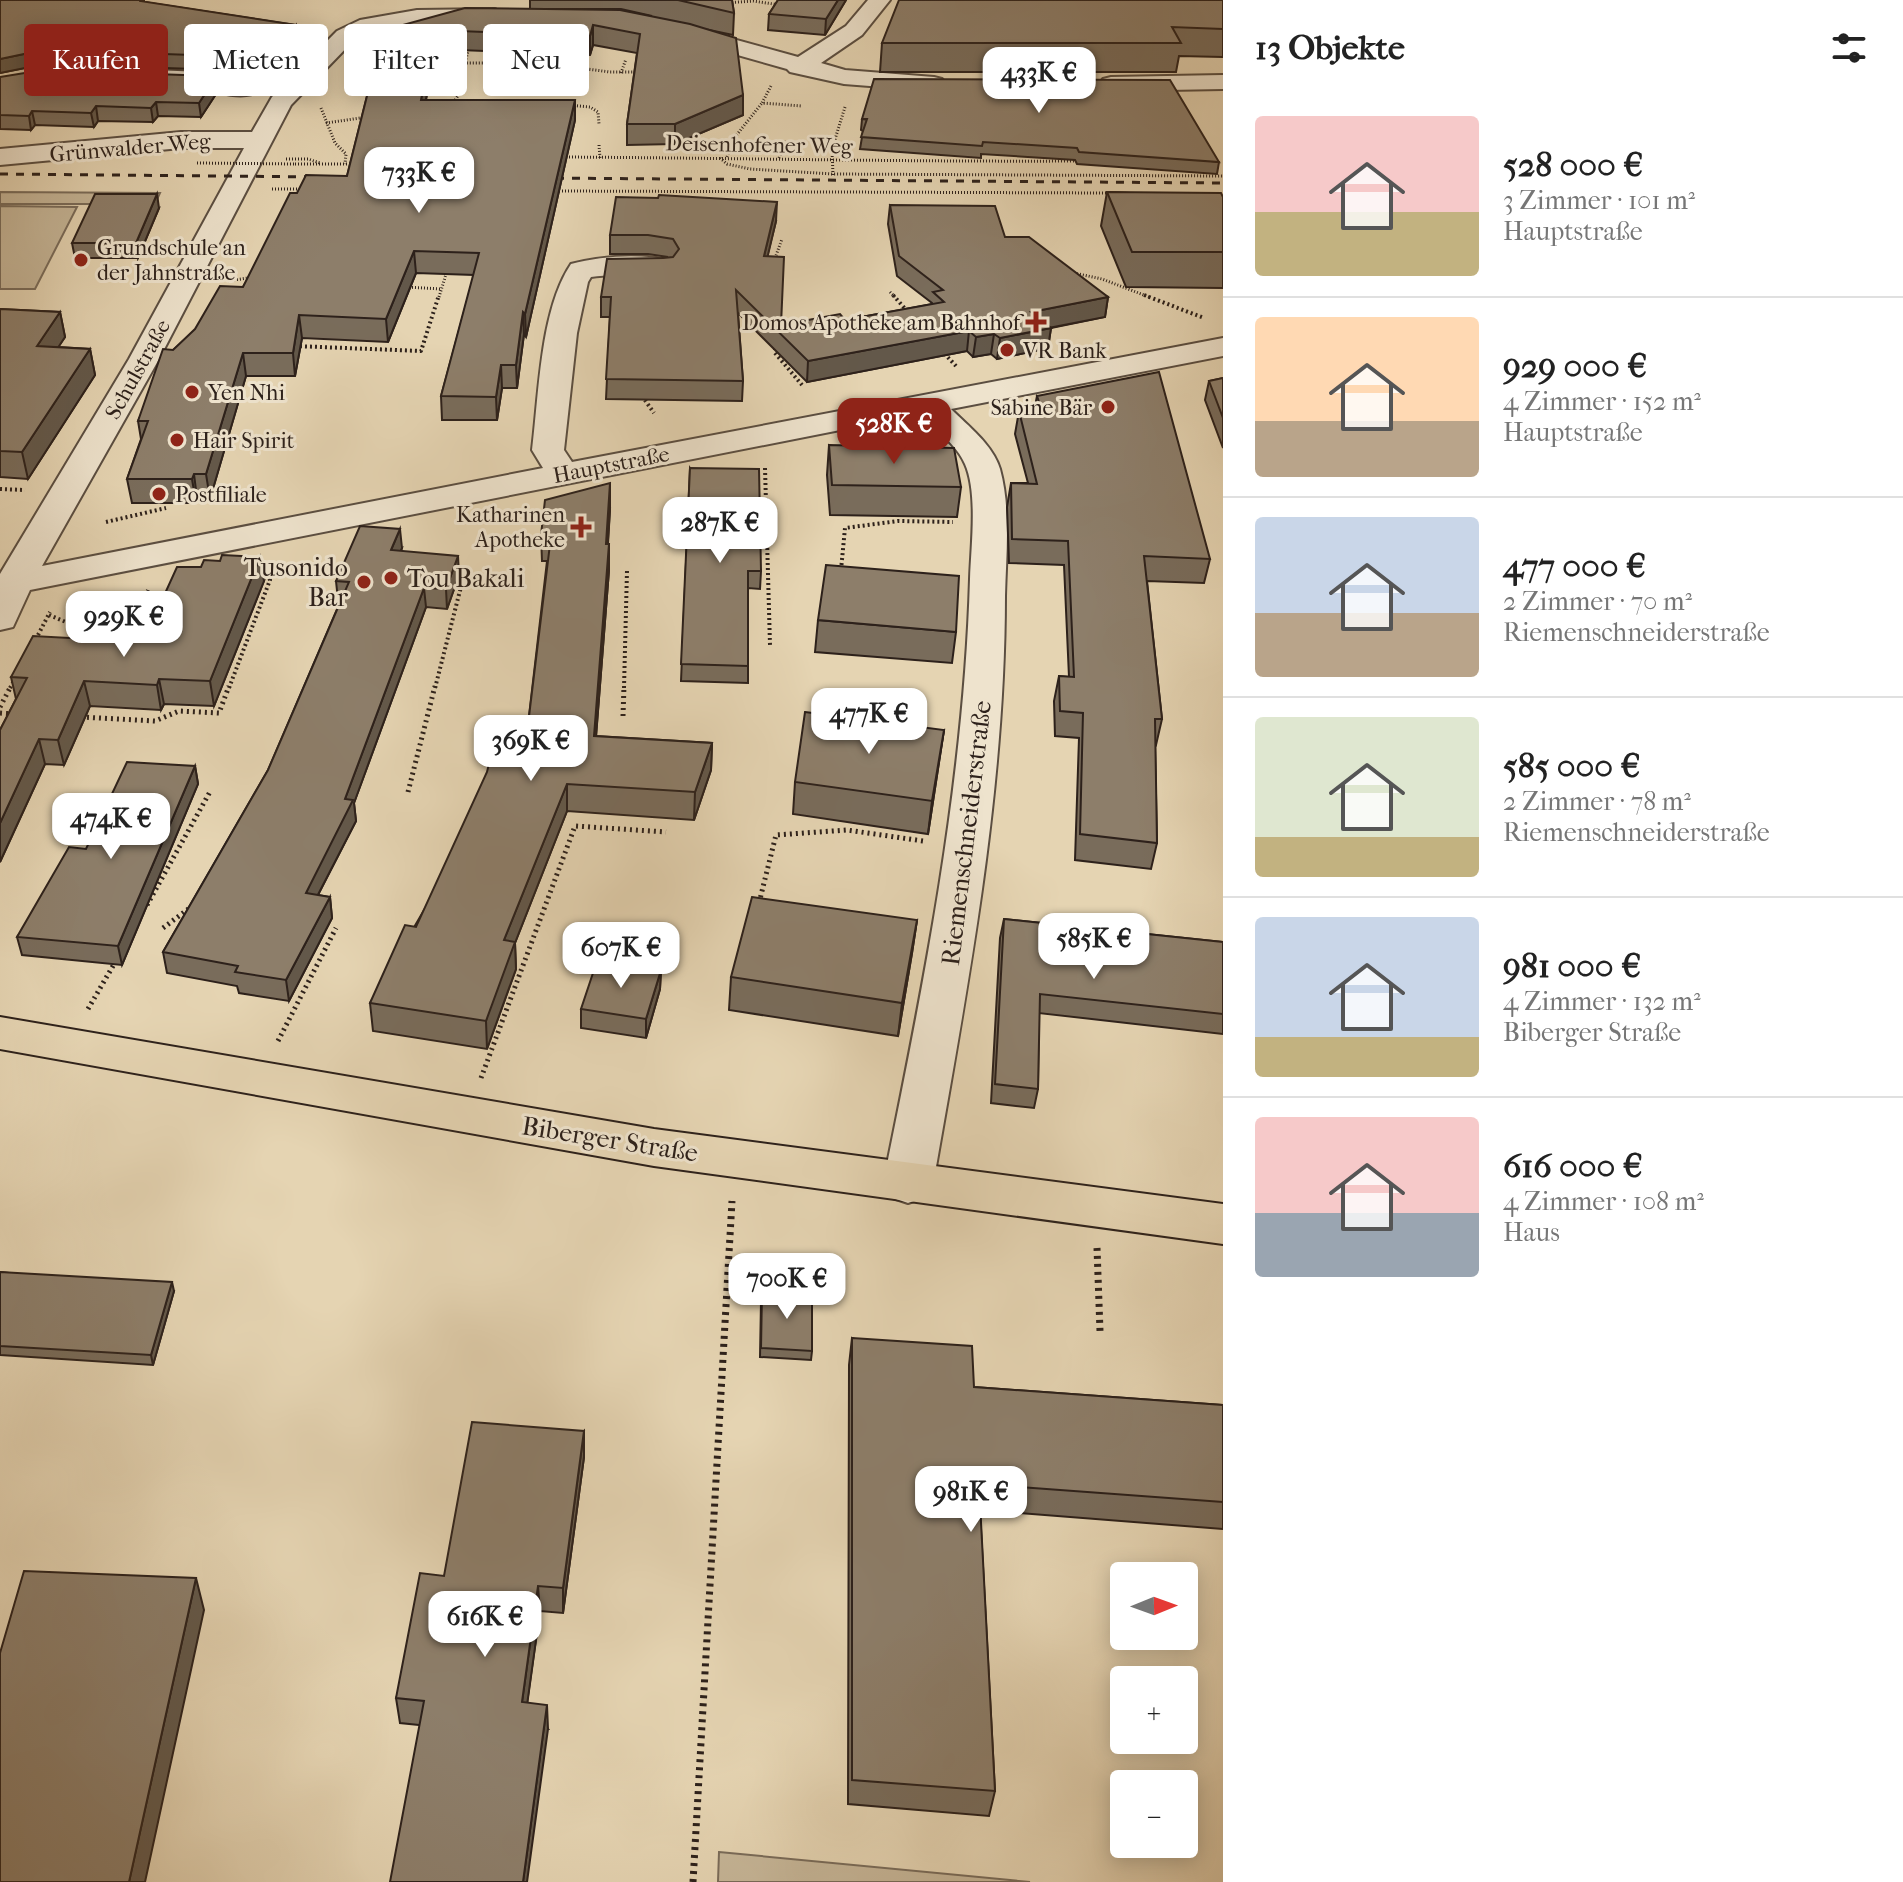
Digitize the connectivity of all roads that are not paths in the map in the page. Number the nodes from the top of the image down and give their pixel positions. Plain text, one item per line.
1 (381, 0) edge
2 (879, 0) edge
3 (510, 16) edge
4 (402, 18) junction
5 (658, 26) edge
6 (798, 67) junction
7 (1223, 82) edge
8 (952, 84) edge
9 (1088, 84) edge
10 (272, 149) junction
11 (0, 157) edge
12 (662, 267) edge
13 (1216, 334) edge
14 (928, 403) junction
15 (563, 473) junction
16 (8, 583) edge
17 (0, 619) edge
18 (0, 1033) edge
19 (908, 1184) junction
20 (1223, 1224) edge

1 - 4 street
2 - 6 street
3 - 4 street, Schulstraße
4 - 10 street, Schulstraße
5 - 6 street
6 - 8 street
7 - 9 street
10 - 11 street, Grünwalder Weg
10 - 16 street, Schulstraße
12 - 15 street
13 - 14 street, Hauptstraße
14 - 15 street, Hauptstraße
14 - 19 street, Riemenschneiderstraße
15 - 16 street, Hauptstraße
16 - 17 street, Schulstraße
18 - 19 main road, Biberger Straße
19 - 20 main road, Biberger Straße

